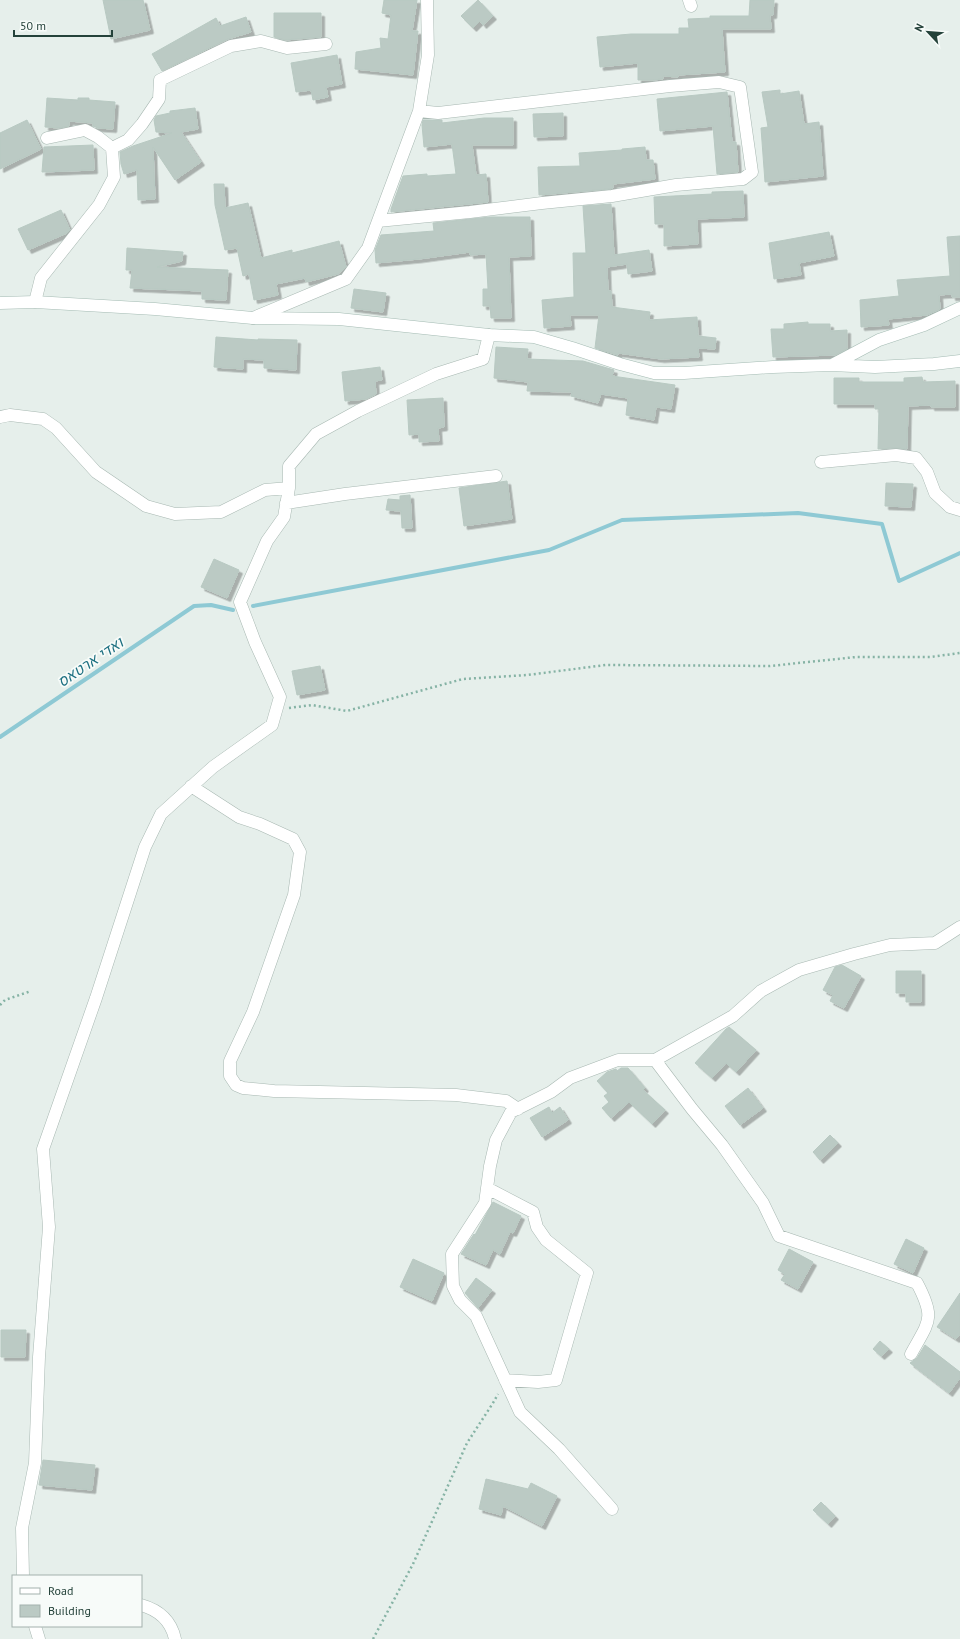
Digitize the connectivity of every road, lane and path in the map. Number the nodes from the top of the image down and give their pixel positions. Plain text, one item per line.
1 (427, 0) edge
2 (326, 44) dead end
3 (419, 110) junction
4 (47, 138) dead end
5 (112, 148) junction
6 (378, 221) junction
7 (35, 302) junction
8 (0, 303) edge
9 (960, 308) edge
10 (253, 318) junction
11 (490, 335) junction
12 (960, 361) edge
13 (831, 365) junction
14 (0, 417) edge
15 (821, 462) dead end
16 (496, 476) dead end
17 (289, 488) junction
18 (286, 503) junction
19 (960, 510) edge
20 (960, 653) edge
21 (277, 710) junction
22 (191, 786) junction
23 (960, 927) edge
24 (31, 991) dead end
25 (0, 1004) edge
26 (655, 1060) junction
27 (518, 1109) junction
28 (487, 1188) junction
29 (911, 1354) dead end
30 (505, 1380) junction
31 (612, 1509) dead end
32 (23, 1575) edge
33 (142, 1605) edge
34 (35, 1627) edge
35 (39, 1639) edge
36 (175, 1639) edge
37 (373, 1639) edge

1 - 3 street
2 - 5 street
3 - 6 street
3 - 6 street
4 - 5 street
5 - 7 street
6 - 10 street
7 - 8 street
7 - 10 street
9 - 13 street
10 - 11 street
11 - 13 street
11 - 17 street
12 - 13 street
14 - 17 street
15 - 19 street
16 - 18 street
17 - 18 street
18 - 21 street
20 - 21 path
21 - 22 street
22 - 27 street
22 - 32 street
23 - 26 street
24 - 25 path
26 - 27 street
26 - 29 street
27 - 28 street
28 - 30 street
28 - 30 street
30 - 31 street
30 - 37 path
33 - 36 street
34 - 35 street

